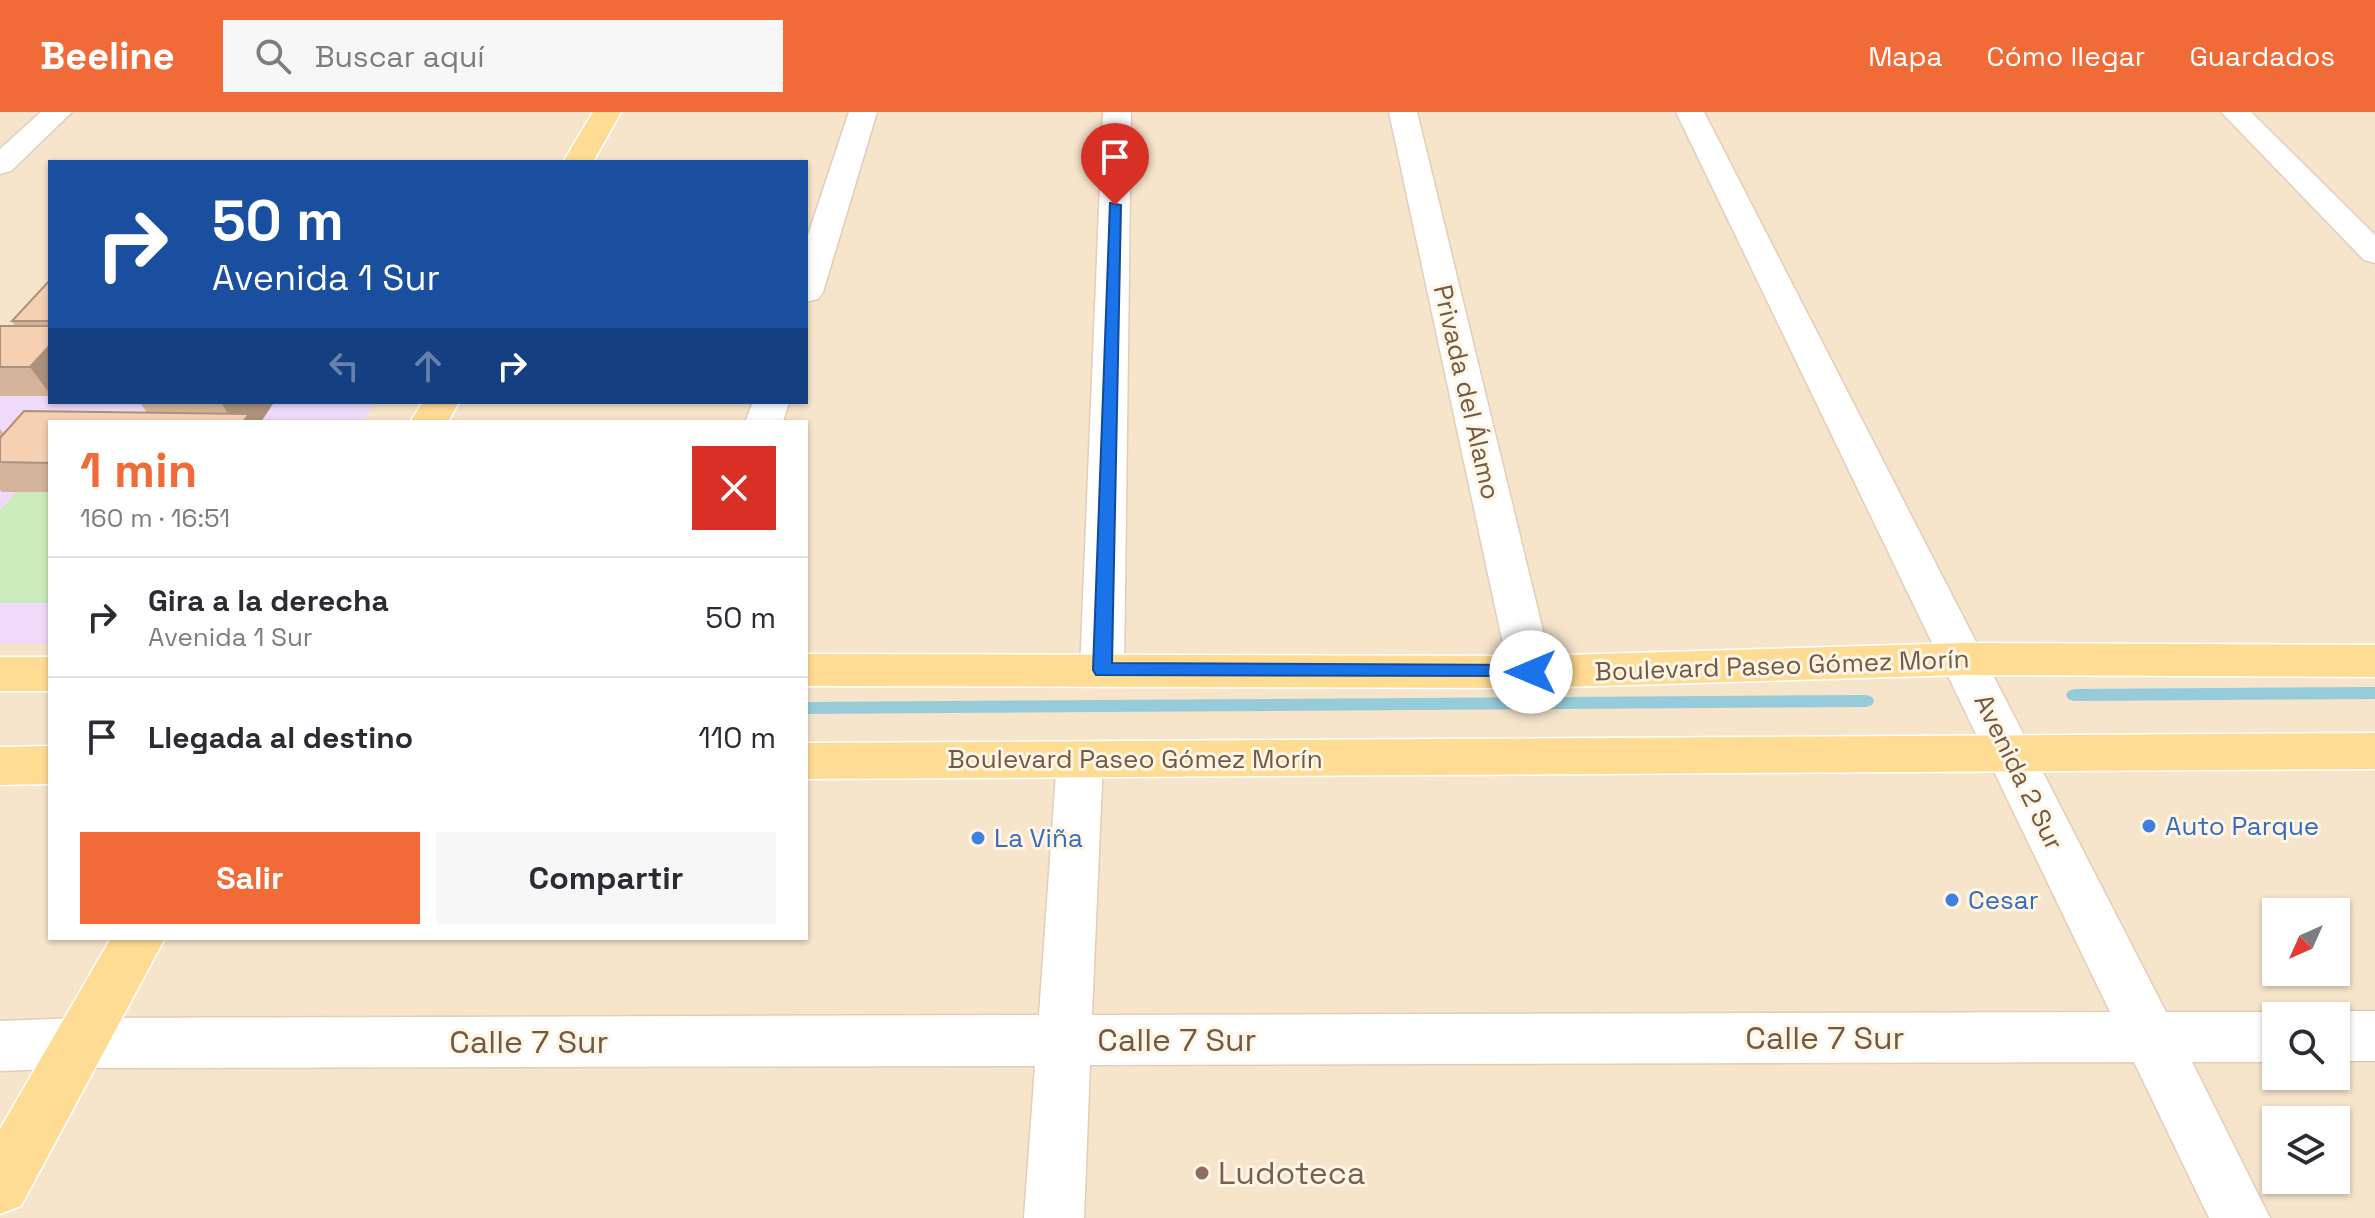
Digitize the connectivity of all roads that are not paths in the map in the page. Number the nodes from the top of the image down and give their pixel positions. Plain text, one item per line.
1 (58, 112) edge
2 (607, 112) edge
3 (863, 112) edge
4 (1117, 112) edge
5 (1403, 112) edge
6 (1690, 112) edge
7 (2235, 112) edge
8 (579, 160) edge
9 (0, 165) edge
10 (2375, 253) edge
11 (808, 286) edge
12 (1962, 659) junction
13 (2375, 661) edge
14 (808, 670) edge
15 (1102, 670) junction
16 (1531, 672) junction
17 (0, 674) edge
18 (48, 674) edge
19 (2375, 751) edge
20 (2009, 753) junction
21 (1080, 759) junction
22 (808, 761) edge
23 (48, 765) edge
24 (0, 766) edge
25 (138, 940) edge
26 (2350, 1036) edge
27 (2375, 1036) edge
28 (2150, 1037) junction
29 (2262, 1037) edge
30 (1064, 1040) junction
31 (78, 1043) junction
32 (0, 1046) edge
33 (0, 1185) edge
34 (1054, 1218) edge
35 (2240, 1218) edge

1 - 9 street
2 - 8 main road
3 - 11 street
4 - 15 street
5 - 16 street, Privada del Álamo
6 - 12 street, Avenida 2 Sur
7 - 10 street
12 - 13 main road, Boulevard Paseo Gómez Morín
12 - 16 main road, Boulevard Paseo Gómez Morín
12 - 20 street, Avenida 2 Sur
14 - 15 main road, Boulevard Paseo Gómez Morín
15 - 16 main road, Boulevard Paseo Gómez Morín
17 - 18 main road
19 - 20 main road, Boulevard Paseo Gómez Morín
20 - 21 main road, Boulevard Paseo Gómez Morín
20 - 28 street, Avenida 2 Sur
21 - 22 main road, Boulevard Paseo Gómez Morín
21 - 30 street
23 - 24 main road
25 - 31 main road
26 - 27 street
28 - 29 street, Calle 7 Sur
28 - 30 street, Calle 7 Sur
28 - 35 street, Avenida 2 Sur
30 - 31 street, Calle 7 Sur
30 - 34 street
31 - 32 street, Calle 7 Sur
31 - 33 main road

